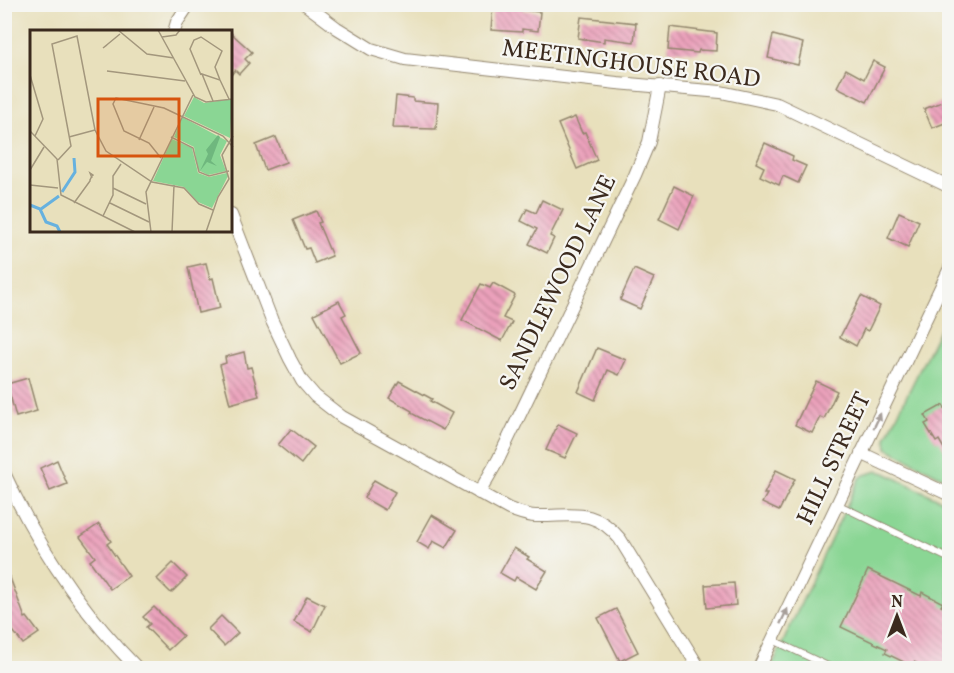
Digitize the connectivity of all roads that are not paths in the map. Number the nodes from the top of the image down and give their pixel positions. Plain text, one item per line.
1 (189, 4) edge
2 (305, 4) edge
3 (175, 30) edge
4 (660, 86) junction
5 (950, 186) edge
6 (232, 216) edge
7 (950, 268) edge
8 (861, 453) junction
9 (4, 473) edge
10 (479, 493) junction
11 (950, 495) edge
12 (837, 504) junction
13 (950, 559) edge
14 (772, 640) junction
15 (137, 669) edge
16 (699, 669) edge
17 (759, 669) edge
18 (832, 669) edge

1 - 3 street
2 - 4 street, MEETINGHOUSE ROAD
4 - 5 street, MEETINGHOUSE ROAD
4 - 10 street, SANDLEWOOD LANE
6 - 10 street
8 -> 7 street, HILL STREET
8 - 11 street
8 - 12 street, HILL STREET
9 - 15 street
10 - 16 street
12 - 13 lane
14 -> 12 street, HILL STREET
14 - 17 street, HILL STREET
14 - 18 lane

